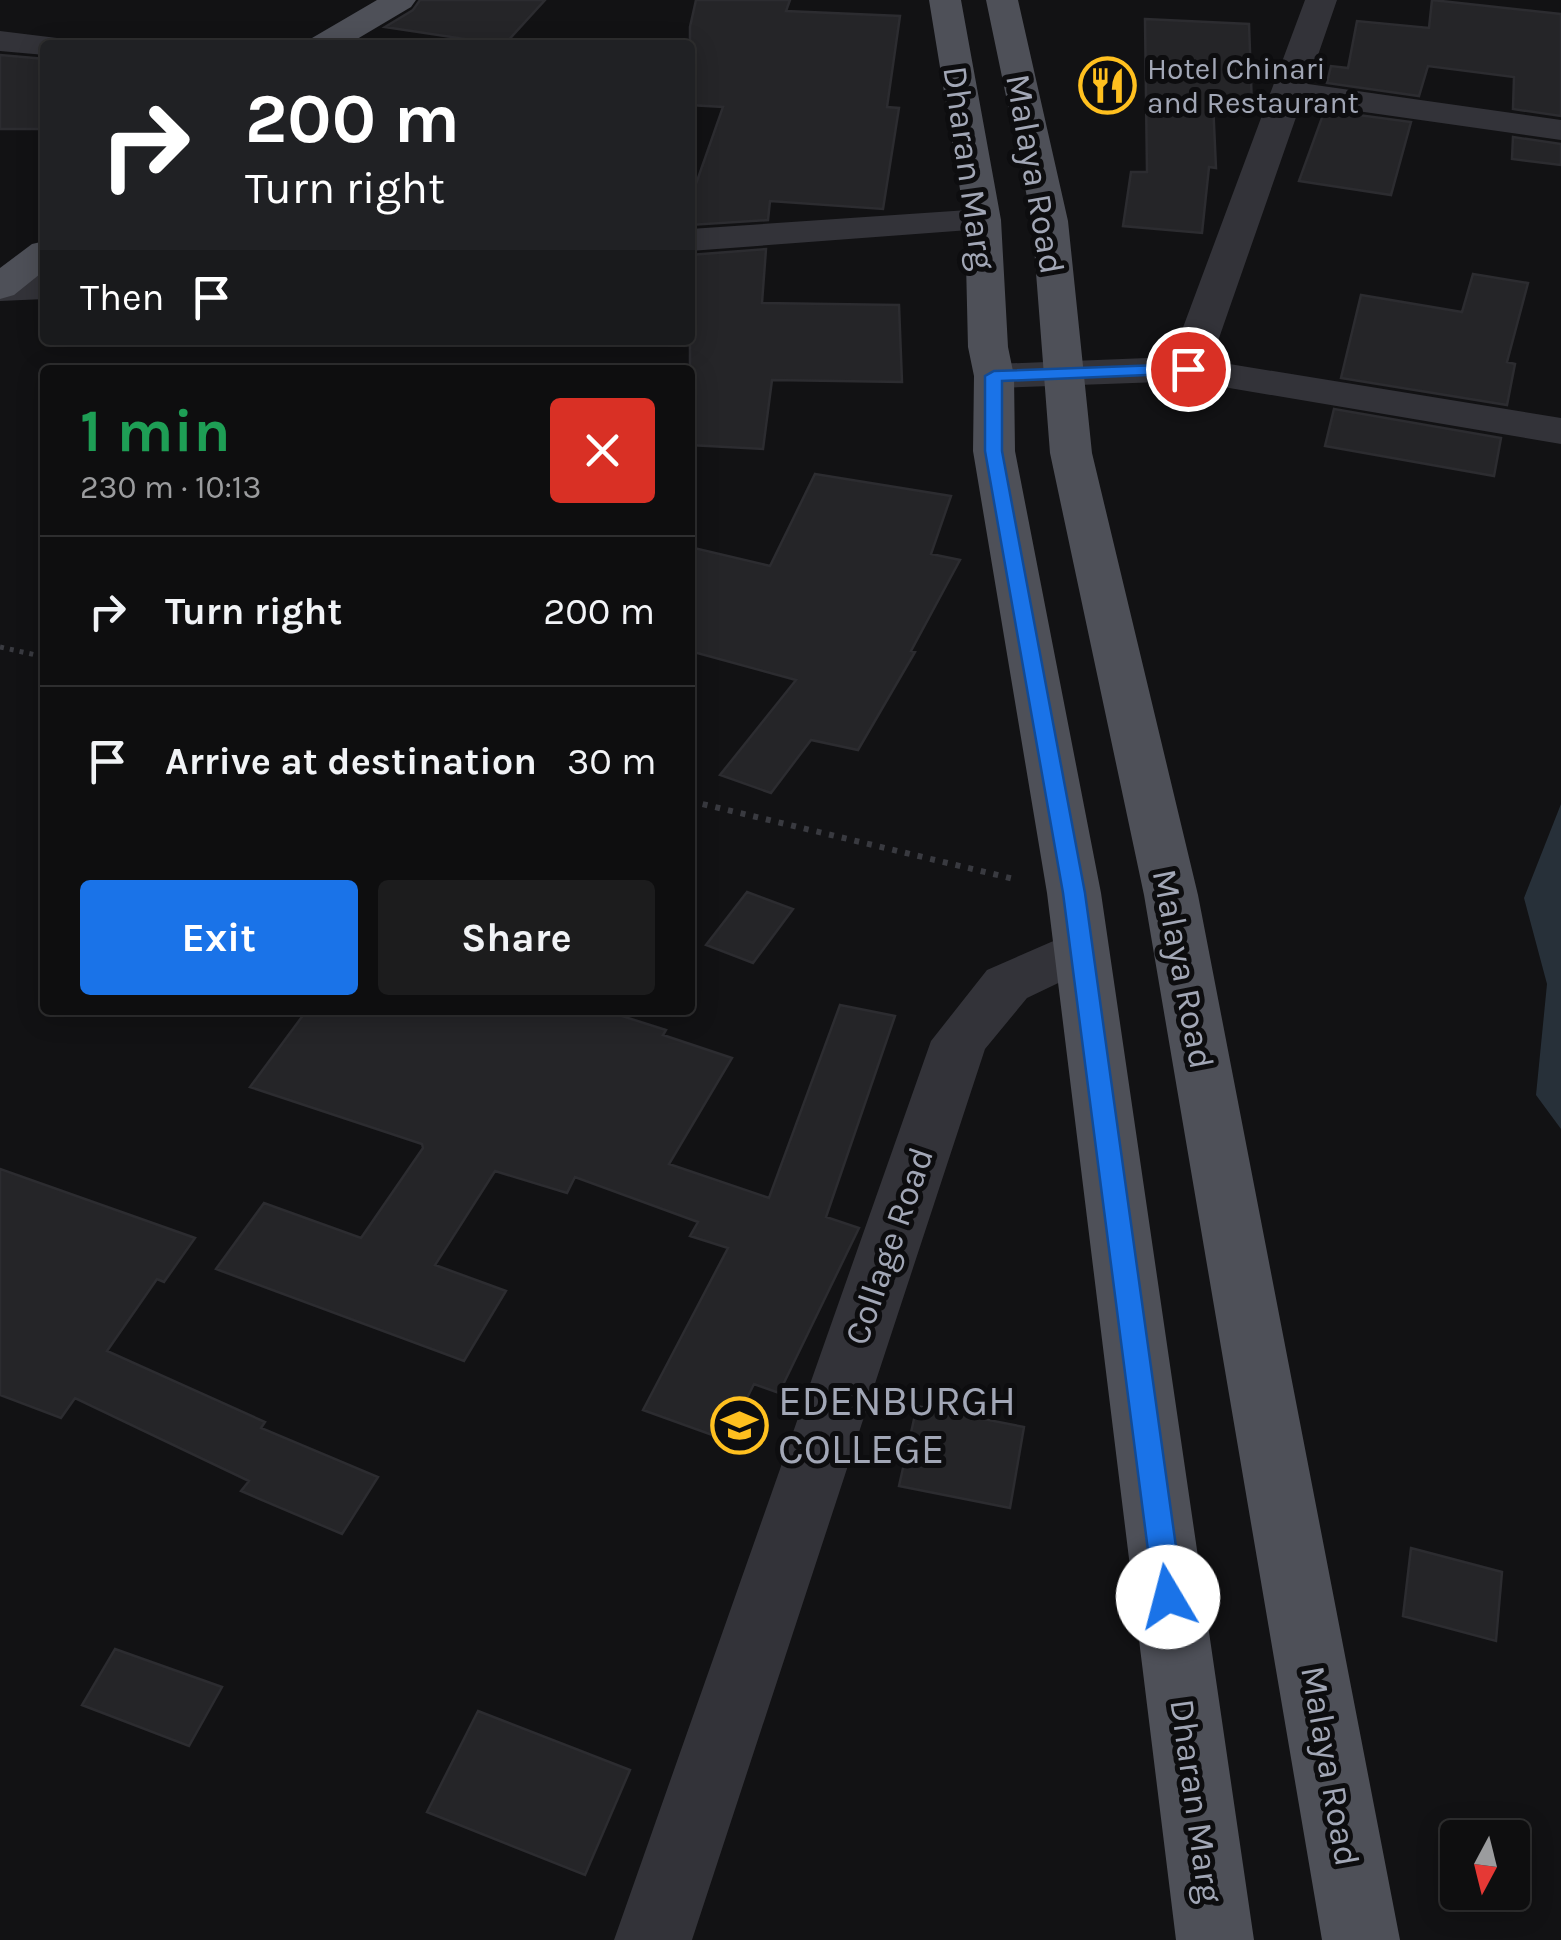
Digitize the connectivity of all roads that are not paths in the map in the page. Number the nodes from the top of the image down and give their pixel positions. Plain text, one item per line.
1 (400, 0) edge
2 (945, 0) edge
3 (1002, 0) edge
4 (1322, 0) edge
5 (332, 40) edge
6 (0, 41) edge
7 (40, 45) edge
8 (1288, 91) junction
9 (1561, 130) edge
10 (983, 220) junction
11 (695, 240) edge
12 (40, 256) edge
13 (40, 287) edge
14 (0, 288) edge
15 (1188, 369) junction
16 (994, 376) junction
17 (1065, 376) junction
18 (1561, 432) edge
19 (1077, 921) junction
20 (653, 1940) edge
21 (1214, 1940) edge
22 (1361, 1940) edge

1 - 5 main road
2 - 10 main road, Dharan Marg
3 - 17 main road, Malaya Road
4 - 8 street
6 - 7 street
8 - 9 street
8 - 15 street
10 - 11 street
10 - 16 main road, Dharan Marg
12 - 14 main road
13 - 14 street
15 - 17 street
15 - 18 street
16 - 17 street
16 - 19 main road, Dharan Marg
17 - 22 main road, Malaya Road
19 - 20 street, Collage Road
19 - 21 main road, Dharan Marg

